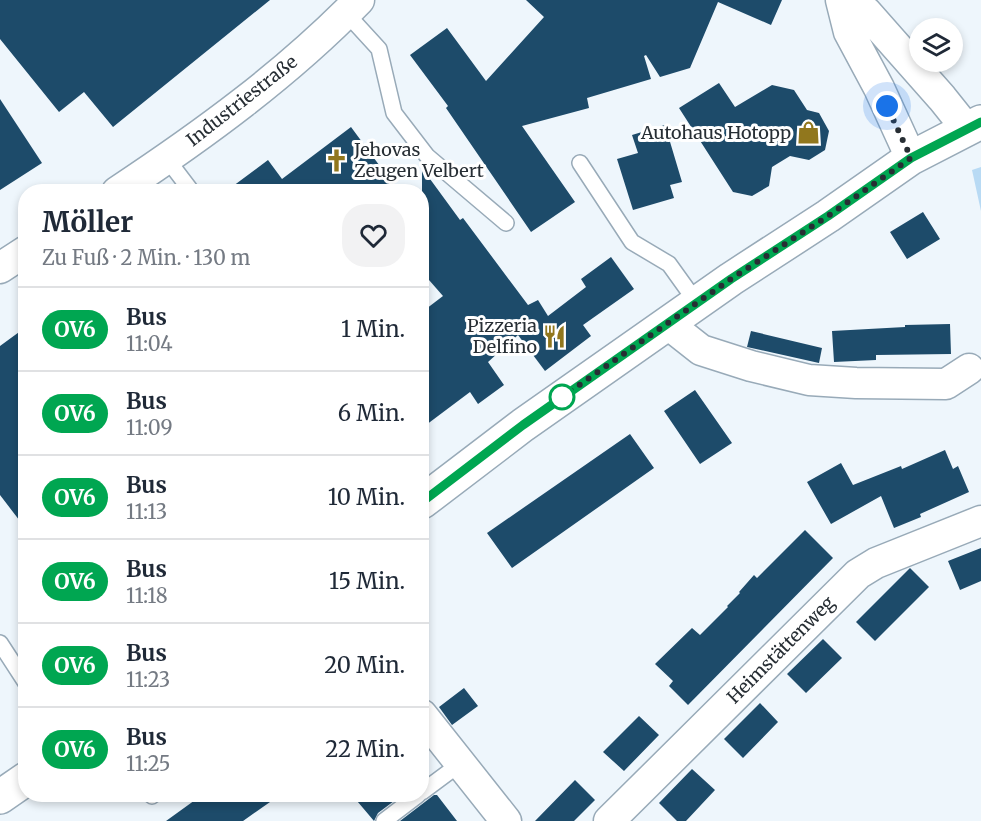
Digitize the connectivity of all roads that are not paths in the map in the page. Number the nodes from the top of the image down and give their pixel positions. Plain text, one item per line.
1 (842, 0) edge
2 (353, 7) edge
3 (973, 125) edge
4 (911, 158) junction
5 (167, 159) junction
6 (580, 163) dead end
7 (129, 184) edge
8 (186, 184) edge
9 (506, 223) dead end
10 (18, 256) edge
11 (0, 268) edge
12 (697, 303) junction
13 (668, 324) junction
14 (969, 369) dead end
15 (429, 497) edge
16 (981, 521) edge
17 (0, 644) edge
18 (18, 671) edge
19 (429, 724) edge
20 (460, 763) junction
21 (18, 785) edge
22 (429, 787) edge
23 (0, 797) edge
24 (409, 802) edge
25 (384, 821) edge
26 (506, 821) edge
27 (609, 821) edge

1 - 3 street
1 - 4 street
2 - 5 street, Industriestraße
2 - 9 lane
3 - 4 main road
4 - 12 main road
5 - 7 street, Industriestraße
5 - 8 lane
6 - 12 lane
10 - 11 street
12 - 13 main road
13 - 14 street
13 - 15 main road
16 - 27 street, Heimstättenweg
17 - 18 lane
19 - 20 street
20 - 22 lane
20 - 26 street
21 - 23 main road
24 - 25 lane

